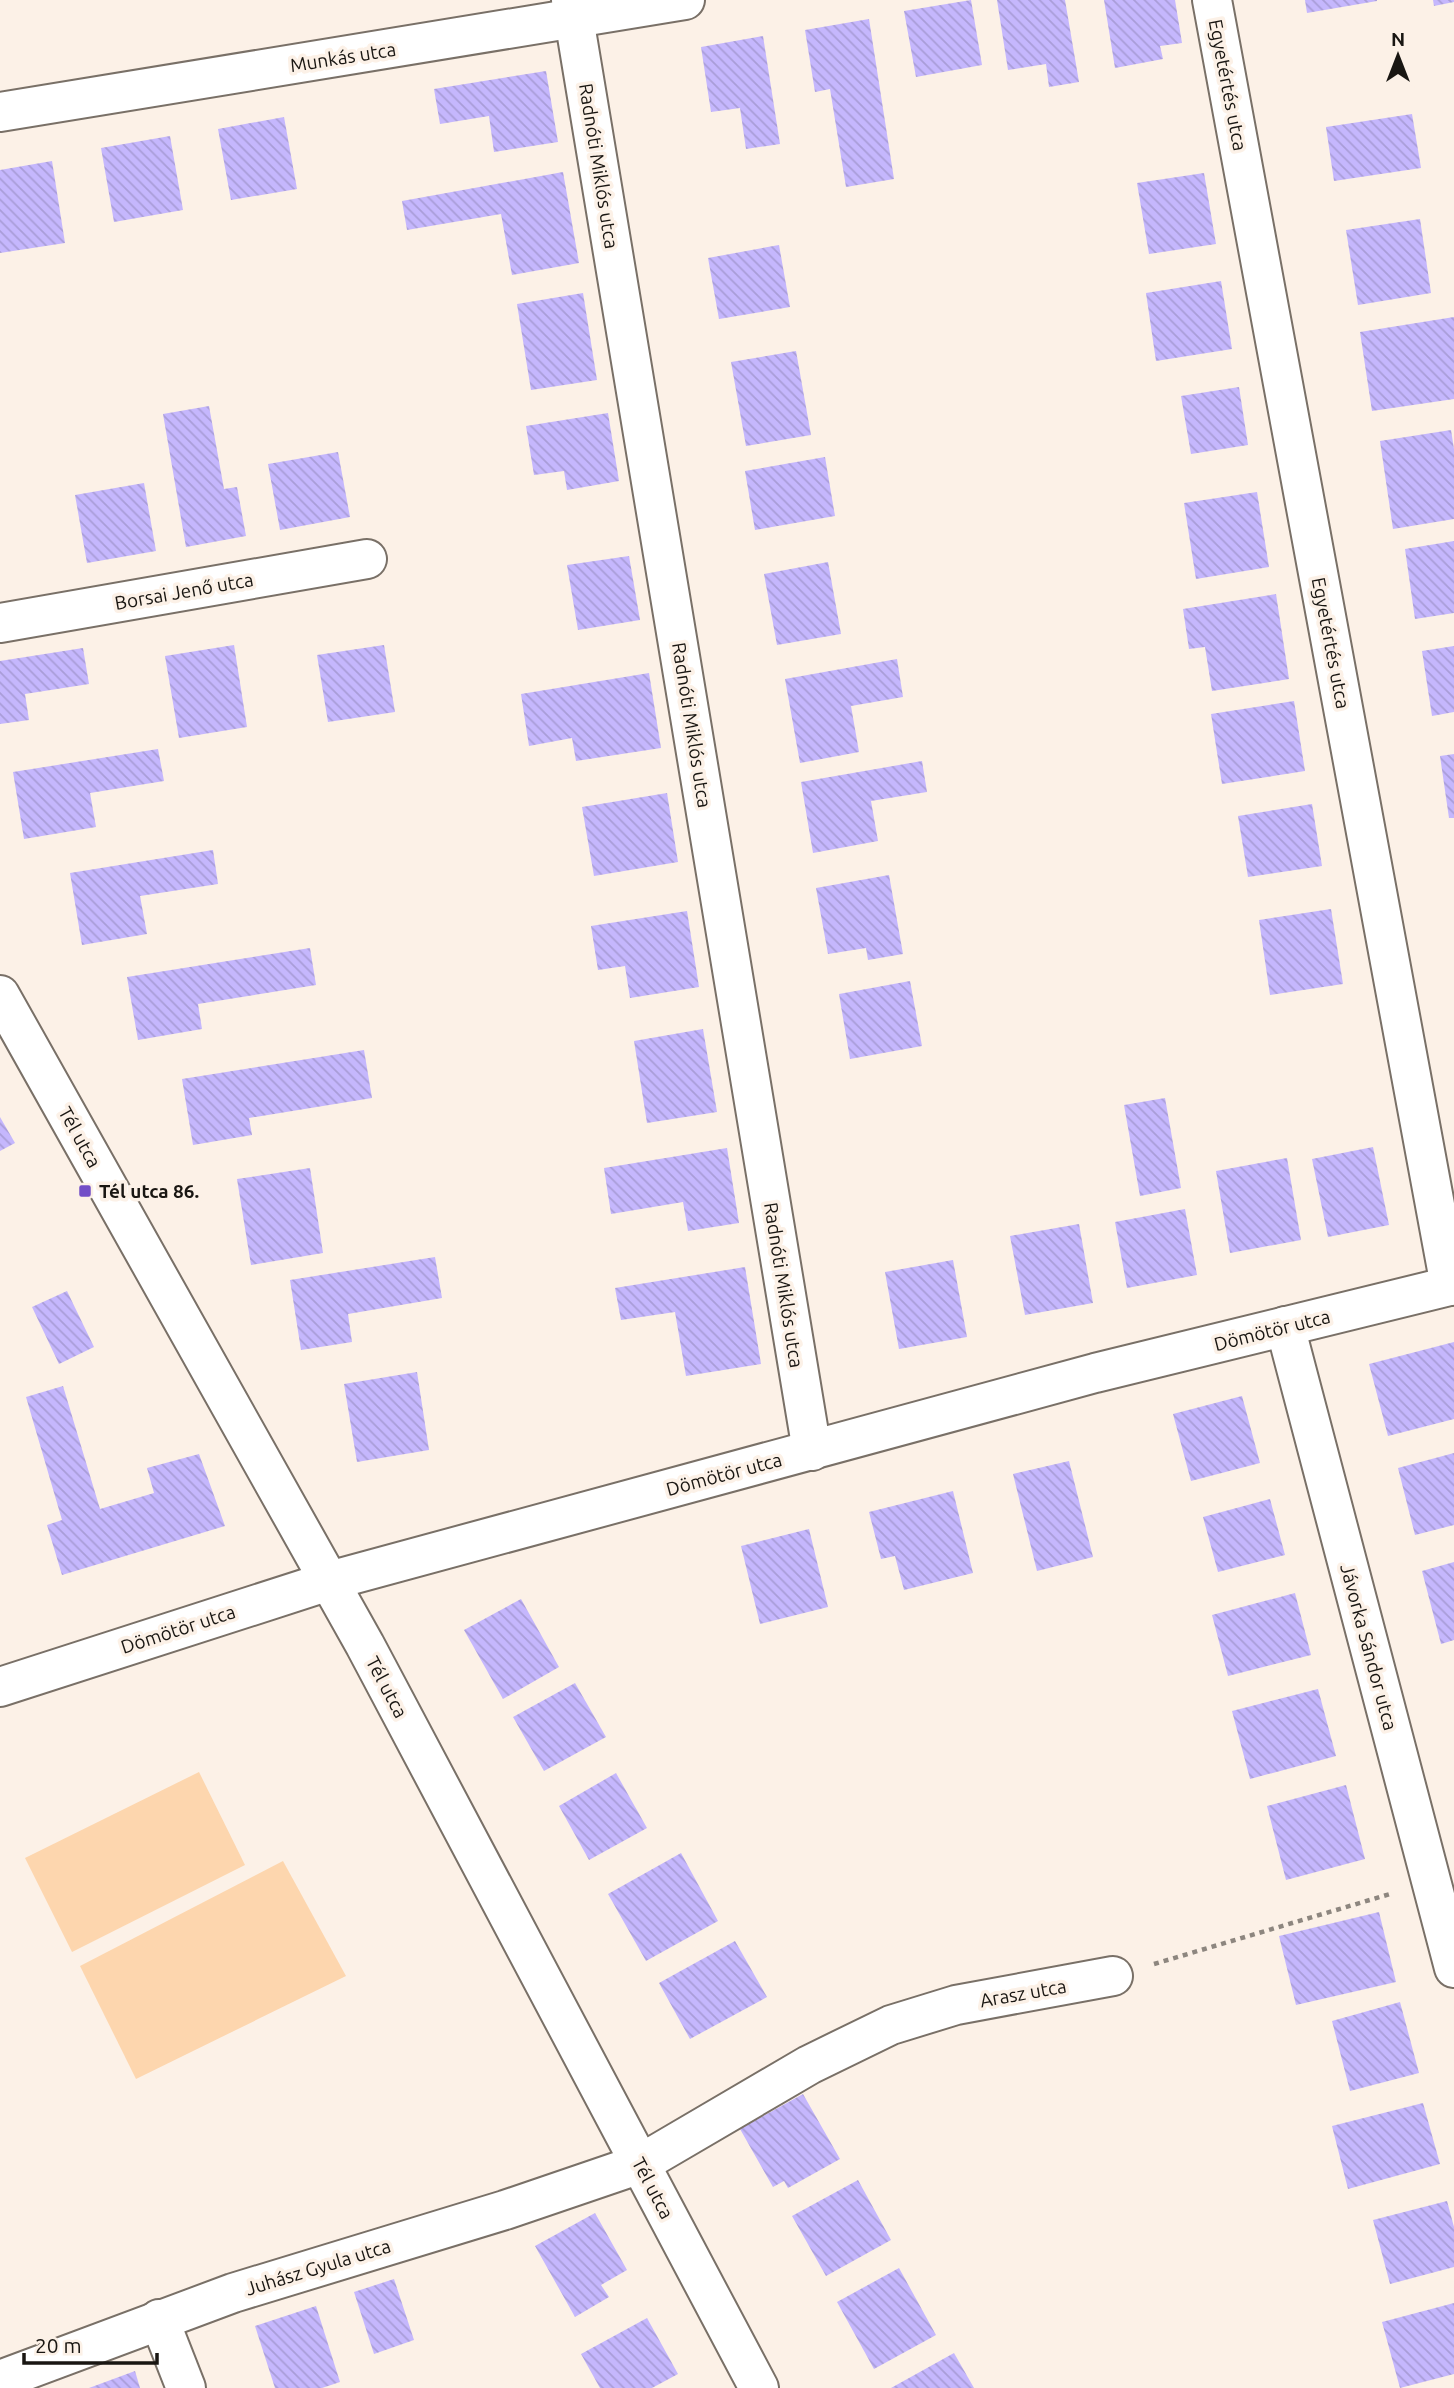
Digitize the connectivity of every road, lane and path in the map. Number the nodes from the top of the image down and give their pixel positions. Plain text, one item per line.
1 (685, 0) edge
2 (1212, 0) edge
3 (573, 10) edge
4 (0, 112) edge
5 (367, 559) dead end
6 (0, 623) edge
7 (0, 995) edge
8 (1452, 1285) edge
9 (1285, 1326) junction
10 (812, 1451) junction
11 (329, 1581) junction
12 (0, 1687) edge
13 (1431, 1882) junction
14 (1454, 1968) edge
15 (1113, 1976) joint
16 (640, 2164) junction
17 (159, 2319) junction
18 (0, 2380) edge
19 (186, 2388) edge
20 (759, 2388) edge

1 - 3 street, Munkás utca
2 - 8 street, Egyetértés utca
3 - 4 street, Munkás utca
3 - 10 street, Radnóti Miklós utca
5 - 6 street, Borsai Jenő utca
7 - 11 street, Tél utca
8 - 9 street, Dömötör utca
9 - 10 street, Dömötör utca
9 - 13 street, Jávorka Sándor utca
10 - 11 street, Dömötör utca
11 - 12 street, Dömötör utca
11 - 16 street, Tél utca
13 - 14 street, Jávorka Sándor utca
13 - 15 path
15 - 16 street, Arasz utca
16 - 17 street, Juhász Gyula utca
16 - 20 street, Tél utca
17 - 18 street, Juhász Gyula utca
17 - 19 street

